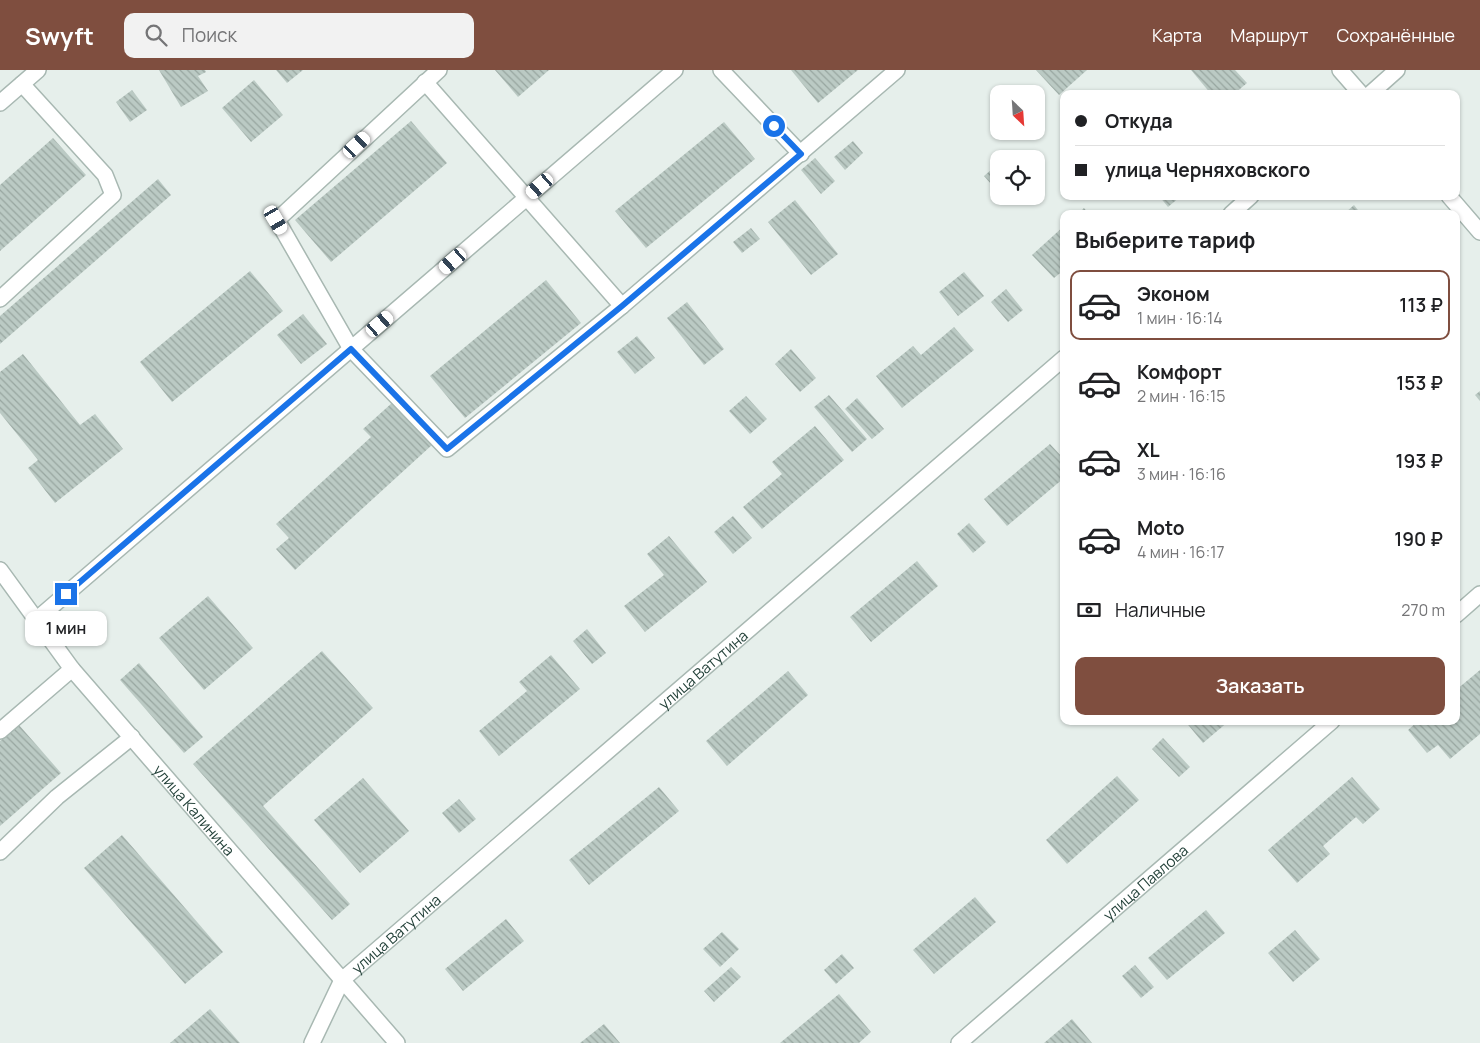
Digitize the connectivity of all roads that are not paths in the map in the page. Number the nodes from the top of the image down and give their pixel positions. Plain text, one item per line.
1 (38, 70) edge
2 (438, 70) edge
3 (675, 70) edge
4 (721, 70) edge
5 (897, 70) edge
6 (1340, 70) edge
7 (1398, 70) edge
8 (425, 82) junction
9 (22, 84) junction
10 (1358, 90) edge
11 (1375, 90) edge
12 (0, 103) edge
13 (801, 154) junction
14 (526, 198) junction
15 (1246, 200) edge
16 (1452, 200) edge
17 (1235, 210) edge
18 (1480, 232) edge
19 (0, 299) edge
20 (622, 306) junction
21 (351, 349) junction
22 (1060, 361) edge
23 (0, 570) edge
24 (1480, 594) edge
25 (1460, 612) edge
26 (36, 620) junction
27 (72, 669) junction
28 (1327, 725) edge
29 (0, 732) edge
30 (132, 737) junction
31 (0, 852) edge
32 (342, 980) junction
33 (312, 1043) edge
34 (397, 1043) edge
35 (959, 1043) edge

1 - 9 street
2 - 8 street
3 - 14 street
4 - 13 street
5 - 13 street
6 - 10 street
7 - 11 street
8 - 14 street
8 - 21 street
9 - 12 street
9 - 19 street
13 - 20 street
14 - 20 street
14 - 21 street
15 - 17 street
16 - 18 street
20 - 21 street
21 - 26 street
22 - 32 street, улица Ватутина
23 - 26 street, улица Калинина
24 - 25 street
26 - 27 street, улица Калинина
27 - 29 street
27 - 30 street, улица Калинина
28 - 35 street, улица Павлова
30 - 31 street
30 - 32 street, улица Калинина
32 - 33 street
32 - 34 street, улица Калинина

